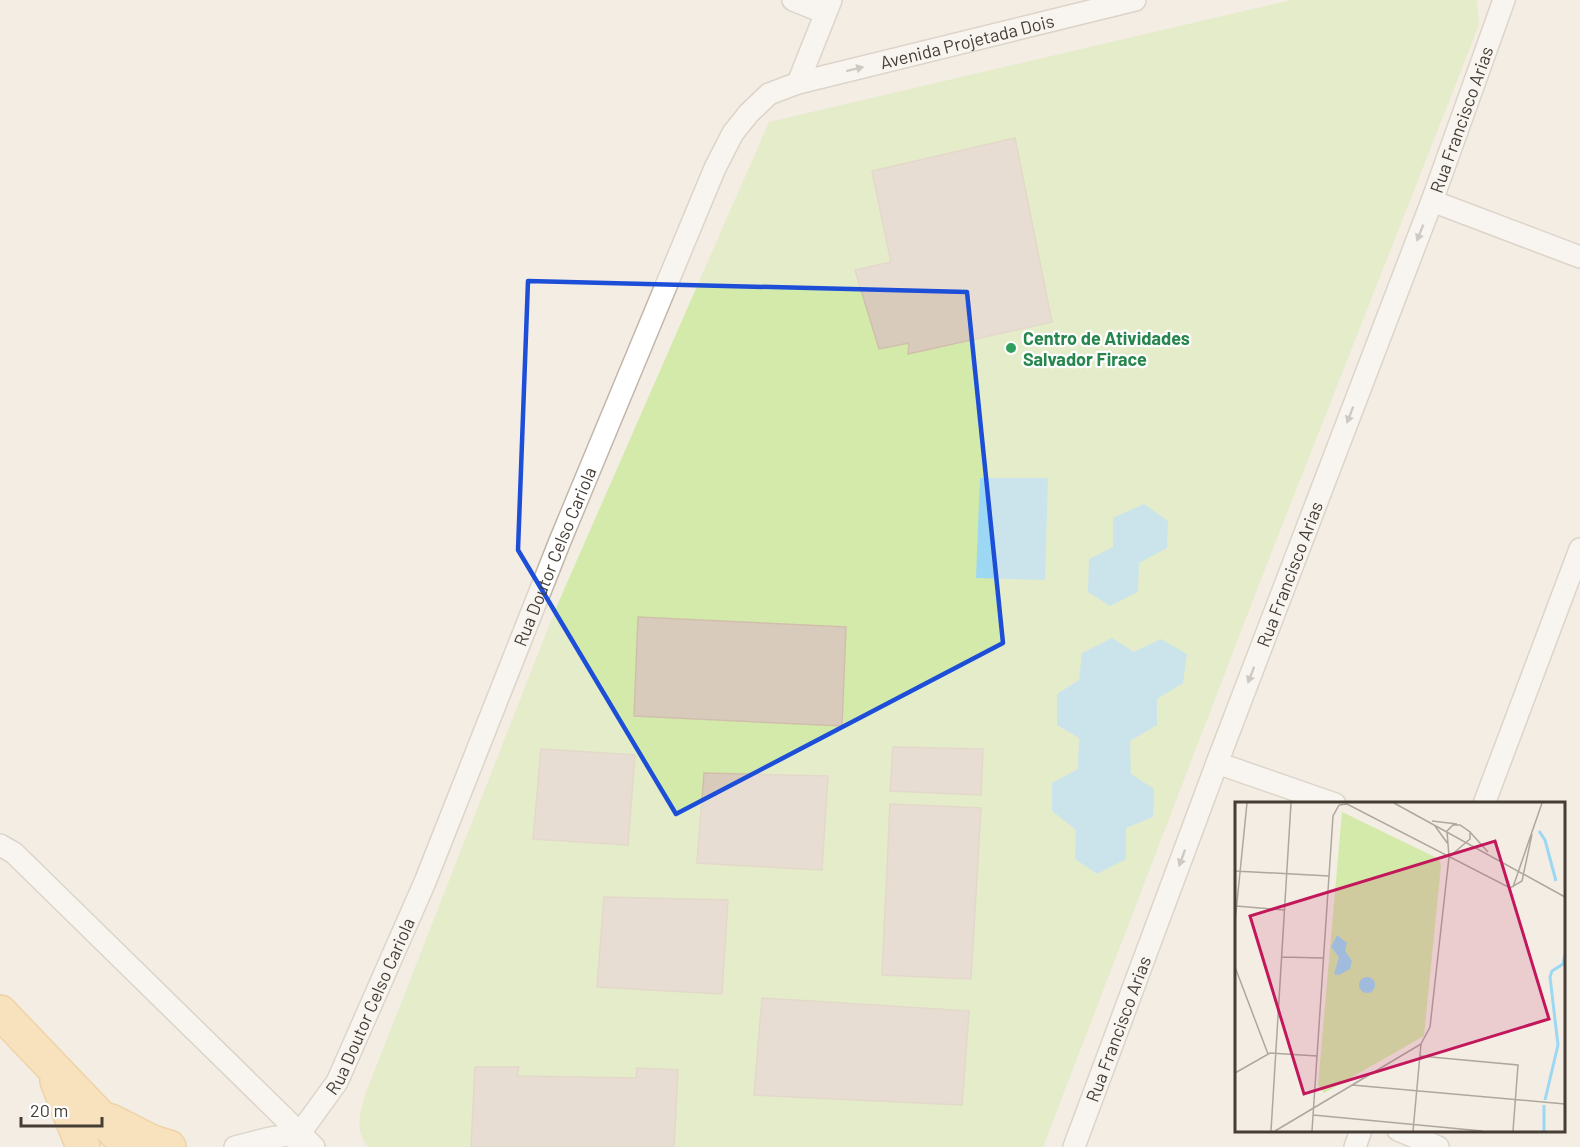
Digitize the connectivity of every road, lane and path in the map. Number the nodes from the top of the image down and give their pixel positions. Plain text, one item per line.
1 (793, 0) edge
2 (1135, 0) edge
3 (1504, 0) edge
4 (828, 7) edge
5 (798, 82) junction
6 (1432, 201) junction
7 (1580, 257) edge
8 (1580, 549) edge
9 (1217, 764) junction
10 (1329, 802) edge
11 (1485, 802) edge
12 (0, 845) edge
13 (0, 1012) edge
14 (51, 1065) junction
15 (90, 1106) junction
16 (1361, 1132) edge
17 (1400, 1132) edge
18 (304, 1142) edge
19 (83, 1147) edge
20 (129, 1147) edge
21 (170, 1147) edge
22 (235, 1147) edge
23 (1074, 1147) edge
24 (1355, 1147) edge
25 (1438, 1147) edge

1 - 4 street
5 -> 2 street, Avenida Projetada Dois
3 - 6 street, Rua Francisco Arias
4 - 5 street
5 - 18 street, Rua Doutor Celso Cariola
6 - 7 street
6 -> 9 street, Rua Francisco Arias
8 - 11 street
9 - 10 street
9 -> 23 street, Rua Francisco Arias
12 - 18 street
13 - 14 main road
14 - 15 main road
14 - 19 main road
15 - 20 main road
15 - 21 main road
16 - 24 street
17 - 25 street
18 - 22 street

